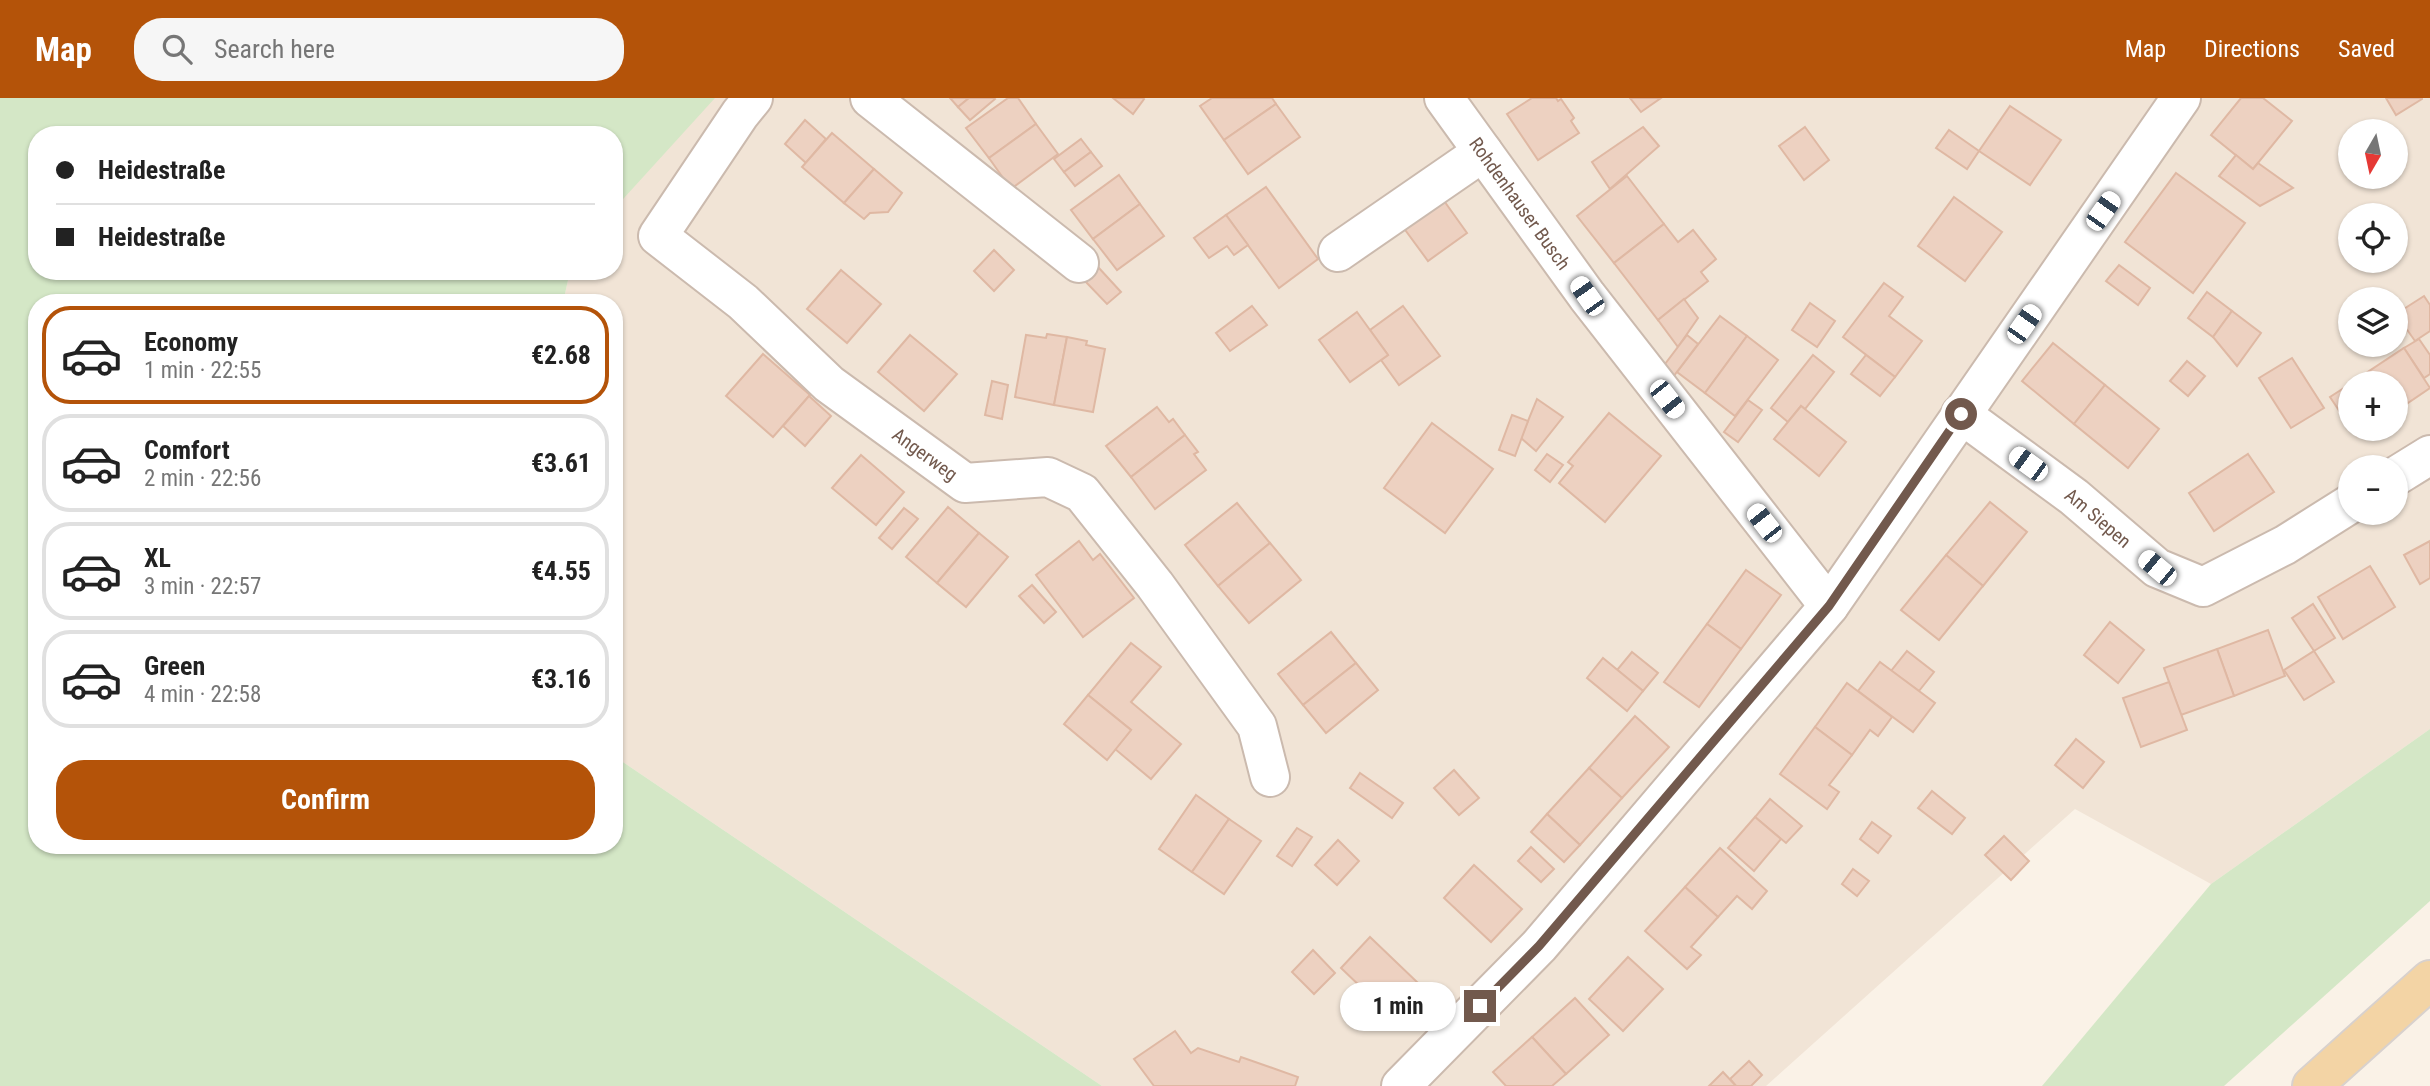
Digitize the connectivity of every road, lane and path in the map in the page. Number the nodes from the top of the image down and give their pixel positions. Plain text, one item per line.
1 (753, 98) edge
2 (870, 98) edge
3 (1444, 98) edge
4 (2181, 98) edge
5 (1483, 152) junction
6 (1338, 252) dead end
7 (1079, 263) dead end
8 (1961, 414) junction
9 (2430, 455) edge
10 (2408, 469) edge
11 (2338, 512) edge
12 (1829, 606) junction
13 (1270, 777) dead end
14 (2430, 980) edge
15 (1401, 1086) edge
16 (2312, 1086) edge

1 - 13 street, Angerweg
2 - 7 street
3 - 5 street, Rohdenhauser Busch
4 - 8 street
5 - 6 street
5 - 12 street, Rohdenhauser Busch
8 - 11 street, Am Siepen
8 - 12 street
9 - 10 street
12 - 15 street
14 - 16 main road

